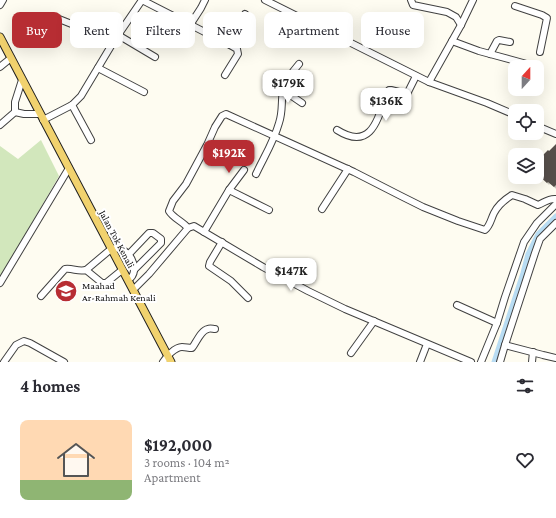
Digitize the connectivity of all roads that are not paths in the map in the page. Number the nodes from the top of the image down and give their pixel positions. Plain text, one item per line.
1 (2, 0) edge
2 (142, 0) edge
3 (205, 0) edge
4 (265, 0) edge
5 (411, 0) edge
6 (473, 0) edge
7 (0, 5) edge
8 (515, 6) dead end
9 (165, 12) edge
10 (195, 17) edge
11 (461, 25) junction
12 (123, 28) edge
13 (0, 37) edge
14 (123, 38) edge
15 (452, 41) junction
16 (510, 42) dead end
17 (110, 48) edge
18 (234, 48) edge
19 (540, 52) dead end
20 (490, 54) junction
21 (155, 57) dead end
22 (11, 58) junction
23 (512, 60) edge
24 (299, 64) dead end
25 (0, 68) edge
26 (98, 68) junction
27 (225, 75) dead end
28 (416, 76) junction
29 (22, 80) junction
30 (429, 82) junction
31 (283, 90) junction
32 (144, 92) dead end
33 (302, 103) dead end
34 (72, 105) junction
35 (15, 112) junction
36 (508, 112) edge
37 (42, 117) junction
38 (0, 125) edge
39 (544, 129) edge
40 (337, 130) dead end
41 (556, 134) edge
42 (275, 136) junction
43 (91, 140) dead end
44 (68, 168) junction
45 (348, 169) junction
46 (244, 170) dead end
47 (256, 174) dead end
48 (229, 190) junction
49 (556, 199) edge
50 (556, 204) edge
51 (322, 209) dead end
52 (269, 210) dead end
53 (556, 223) edge
54 (188, 228) junction
55 (204, 232) junction
56 (222, 242) junction
57 (111, 250) junction
58 (129, 254) junction
59 (86, 270) junction
60 (122, 270) junction
61 (134, 270) junction
62 (128, 280) junction
63 (0, 283) edge
64 (133, 290) junction
65 (41, 296) dead end
66 (248, 298) dead end
67 (456, 305) dead end
68 (374, 320) junction
69 (497, 323) junction
70 (215, 329) dead end
71 (427, 344) junction
72 (505, 344) junction
73 (533, 352) junction
74 (352, 353) dead end
75 (556, 358) edge
76 (169, 359) edge
77 (4, 362) edge
78 (62, 362) edge
79 (163, 362) edge
80 (420, 362) edge
81 (471, 362) edge
82 (481, 362) edge
83 (500, 362) edge
84 (532, 362) edge

1 - 7 street
2 - 9 street
2 - 12 street
3 - 10 street
4 - 28 street
5 - 11 street
6 - 11 street
8 - 19 street
11 - 15 street
13 - 22 main road, Jalan Tok Kenali
14 - 21 street
15 - 20 street
15 - 30 street
16 - 20 street
17 - 26 street
18 - 27 street
20 - 23 street
22 - 25 street
22 - 29 main road, Jalan Tok Kenali
24 - 31 street
26 - 32 street
26 - 34 street
28 - 30 street
28 - 40 street
29 - 35 street
29 - 37 main road, Jalan Tok Kenali
30 - 36 street
31 - 33 street
31 - 42 street
34 - 37 street
34 - 43 street
35 - 37 street
35 - 38 street
37 - 44 main road, Jalan Tok Kenali
39 - 41 street
42 - 45 street
42 - 47 street
42 - 54 street
44 - 57 main road, Jalan Tok Kenali
44 - 63 street
45 - 49 street
45 - 51 street
46 - 48 street
48 - 52 street
48 - 55 street
50 - 69 street
53 - 72 street
54 - 55 street
54 - 64 street
55 - 56 street
56 - 66 street
56 - 68 street
57 - 58 street
57 - 59 street
57 - 60 main road, Jalan Tok Kenali
58 - 61 street
58 - 61 street
59 - 60 street
59 - 65 street
60 - 62 main road, Jalan Tok Kenali
61 - 62 street
62 - 64 main road, Jalan Tok Kenali
64 - 76 main road, Jalan Tok Kenali
67 - 69 street
68 - 71 street
68 - 74 street
69 - 82 street
70 - 76 street
71 - 80 street
71 - 81 street
72 - 73 street
72 - 83 street
73 - 75 street
73 - 84 street
76 - 79 street
77 - 78 street

